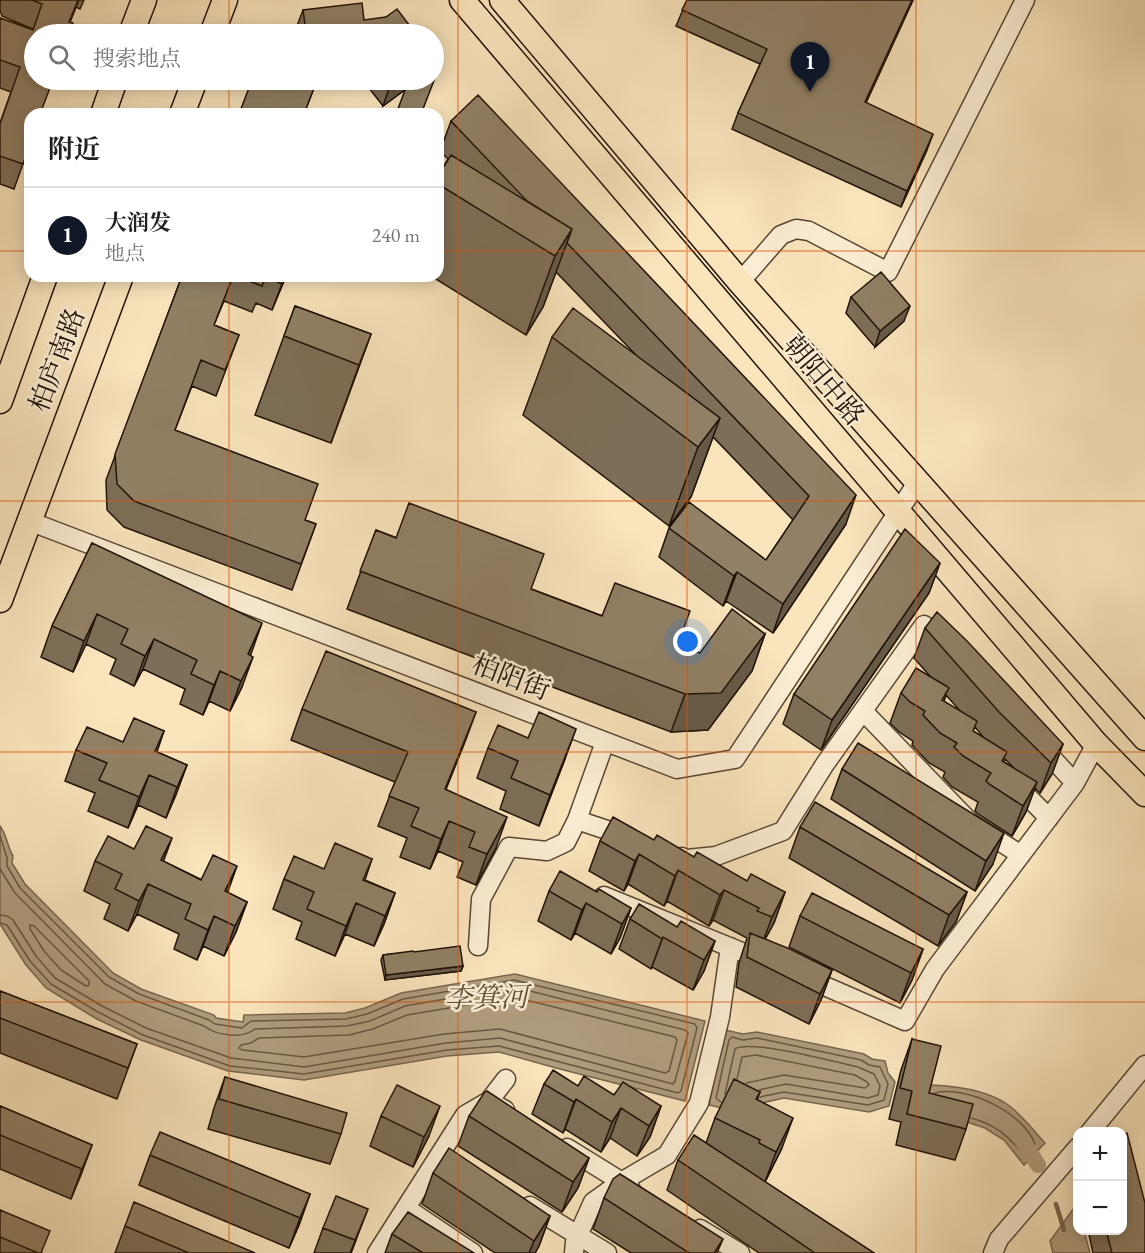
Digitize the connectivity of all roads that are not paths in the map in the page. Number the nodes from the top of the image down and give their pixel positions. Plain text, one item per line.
1 (144, 0) edge
2 (225, 0) edge
3 (462, 0) edge
4 (502, 0) edge
5 (1025, 0) edge
6 (136, 24) edge
7 (216, 24) edge
8 (111, 90) edge
9 (191, 90) edge
10 (105, 108) edge
11 (184, 108) edge
12 (43, 282) edge
13 (119, 282) edge
14 (740, 282) junction
15 (0, 401) edge
16 (917, 483) junction
17 (898, 512) junction
18 (29, 520) junction
19 (0, 600) edge
20 (956, 655) edge
21 (900, 659) junction
22 (914, 676) edge
23 (863, 711) junction
24 (1031, 735) edge
25 (1145, 738) edge
26 (605, 742) junction
27 (1096, 744) junction
28 (1003, 772) edge
29 (1075, 783) junction
30 (1145, 794) edge
31 (805, 796) junction
32 (823, 808) edge
33 (1049, 818) junction
34 (577, 820) junction
35 (644, 843) edge
36 (666, 851) edge
37 (1021, 855) junction
38 (597, 893) edge
39 (963, 897) edge
40 (982, 909) junction
41 (477, 946) dead end
42 (730, 947) junction
43 (1145, 1065) edge
44 (506, 1079) dead end
45 (489, 1101) junction
46 (520, 1119) edge
47 (1093, 1127) edge
48 (550, 1138) edge
49 (441, 1151) junction
50 (1073, 1153) edge
51 (461, 1163) edge
52 (621, 1182) junction
53 (641, 1194) edge
54 (519, 1199) edge
55 (406, 1208) junction
56 (681, 1217) edge
57 (576, 1244) edge
58 (377, 1253) edge
59 (473, 1253) edge
60 (608, 1253) edge
61 (740, 1253) edge
62 (993, 1253) edge

1 - 6 main road
2 - 7 main road
3 - 17 main road, 朝阳中路
4 - 14 main road, 朝阳中路
5 - 14 street
8 - 10 main road
9 - 11 main road
12 - 15 main road, 柏庐南路
13 - 18 main road, 柏庐南路
14 - 16 main road, 朝阳中路
16 - 17 street, 柏阳街
16 - 25 main road, 朝阳中路
17 - 26 street, 柏阳街
17 - 27 main road, 朝阳中路
18 - 19 main road, 柏庐南路
18 - 26 street, 柏阳街
20 - 21 street
21 - 22 street
21 - 23 street
23 - 31 street
23 - 37 street
24 - 29 street
26 - 34 street
27 - 29 street
27 - 30 main road, 朝阳中路
28 - 33 street
29 - 33 street
31 - 32 street
31 - 36 street
33 - 37 street
34 - 35 street
34 - 41 street
37 - 40 street
38 - 42 street
39 - 40 street
40 - 42 street
42 - 52 street
43 - 47 street
44 - 45 street
45 - 46 street
45 - 49 street
48 - 52 street
49 - 51 street
49 - 55 street
50 - 62 street
52 - 53 street
52 - 57 street
54 - 57 street
55 - 58 street
55 - 59 street
56 - 61 street
57 - 60 street

